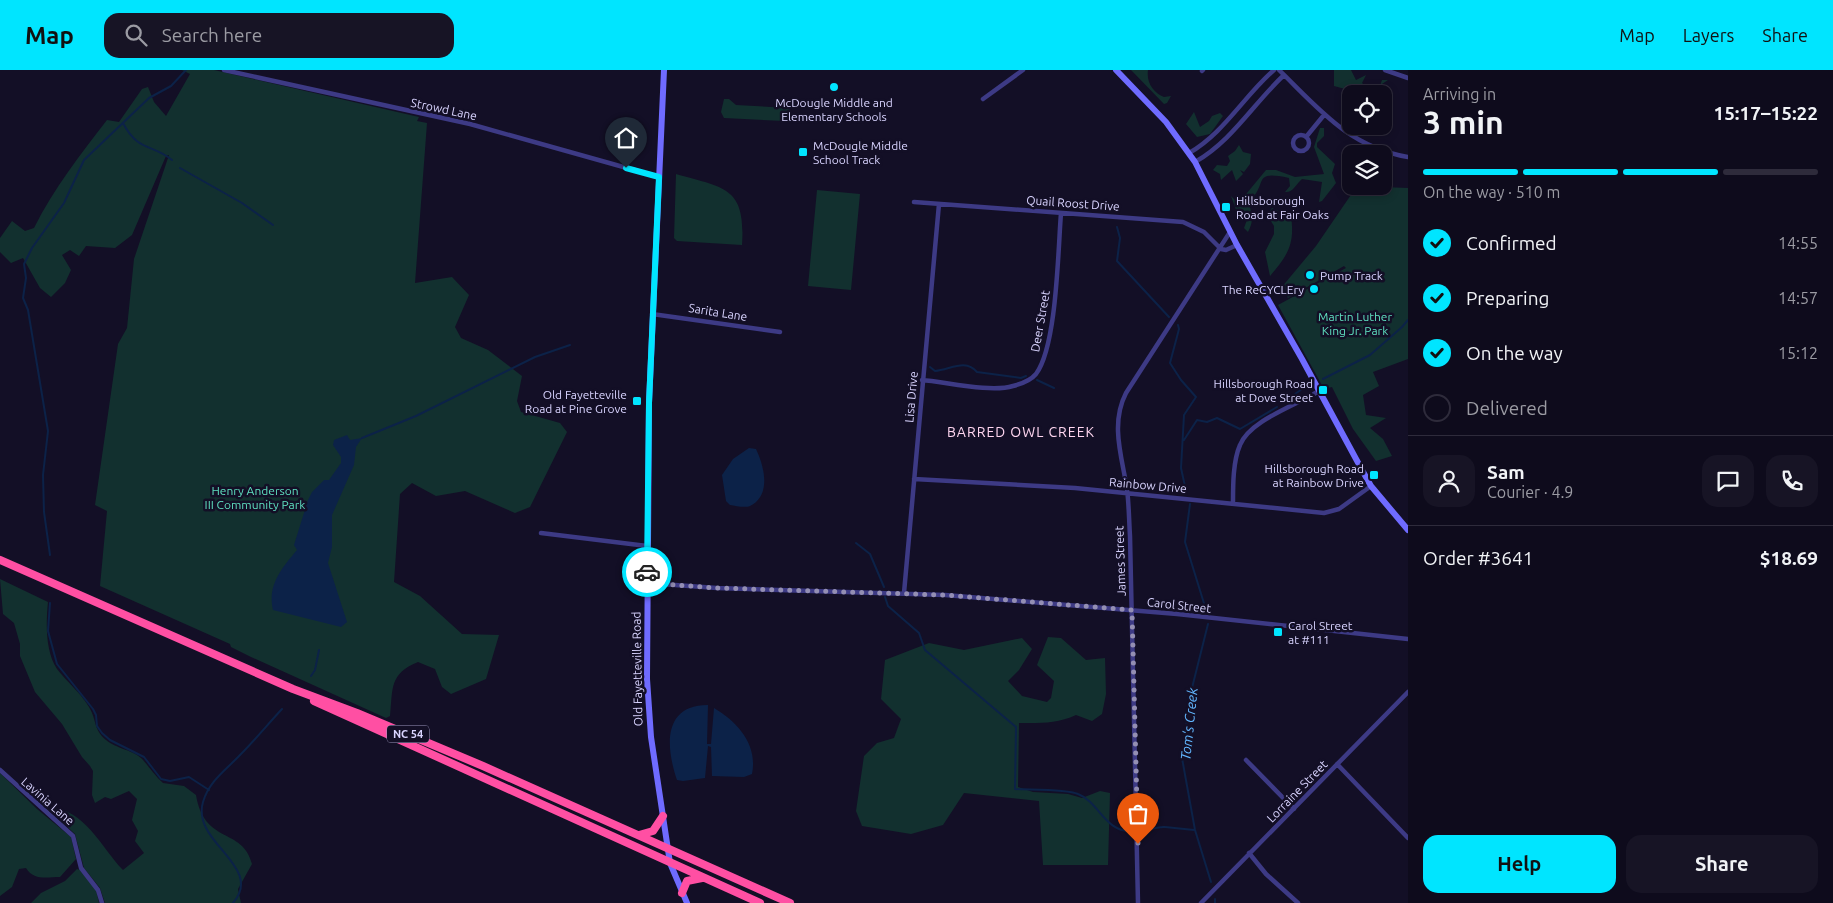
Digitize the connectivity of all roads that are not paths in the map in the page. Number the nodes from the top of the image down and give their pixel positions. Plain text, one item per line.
1 (224, 70) edge
2 (664, 70) edge
3 (1023, 70) edge
4 (1116, 70) edge
5 (1274, 70) edge
6 (1279, 70) edge
7 (1385, 70) edge
8 (1284, 75) junction
9 (1408, 78) edge
10 (983, 99) dead end
11 (1244, 100) junction
12 (1253, 108) junction
13 (1324, 116) junction
14 (1223, 125) junction
15 (1232, 134) junction
16 (1306, 137) dead end
17 (1189, 152) junction
18 (1408, 157) edge
19 (1195, 162) junction
20 (659, 177) junction
21 (914, 202) dead end
22 (939, 204) junction
23 (1061, 213) junction
24 (1230, 232) junction
25 (1236, 245) junction
26 (1221, 249) junction
27 (652, 314) junction
28 (780, 332) dead end
29 (922, 380) junction
30 (1319, 391) junction
31 (914, 479) junction
32 (1371, 486) junction
33 (1127, 493) junction
34 (1232, 502) junction
35 (1408, 530) edge
36 (541, 533) dead end
37 (647, 546) junction
38 (0, 560) edge
39 (648, 583) junction
40 (904, 593) junction
41 (1132, 610) junction
42 (1408, 639) edge
43 (293, 689) junction
44 (1408, 692) edge
45 (1246, 760) dead end
46 (1337, 764) junction
47 (0, 770) edge
48 (1294, 809) junction
49 (664, 816) junction
50 (638, 835) junction
51 (1408, 838) edge
52 (668, 848) junction
53 (1249, 854) junction
54 (670, 863) junction
55 (704, 878) junction
56 (682, 893) junction
57 (102, 903) edge
58 (687, 903) edge
59 (760, 903) edge
60 (790, 903) edge
61 (1138, 903) edge
62 (1201, 903) edge
63 (1298, 903) edge

1 - 20 street, Strowd Lane
2 - 20 street, Old Fayetteville Road
3 - 10 street
4 - 17 street
5 - 11 street
6 - 8 street
7 - 9 street
8 - 12 street
8 - 13 street
11 - 12 street
11 - 14 street
12 - 15 street
13 - 16 street
13 - 18 street
14 - 15 street
14 - 17 street
15 - 19 street
17 - 19 street
19 - 24 street
20 - 27 street, Old Fayetteville Road
21 - 22 street, Quail Roost Drive
22 - 23 street, Quail Roost Drive
22 - 29 street, Lisa Drive
23 - 26 street, Quail Roost Drive
23 - 29 street, Deer Street
24 - 25 street
24 - 26 street, James Street
25 - 26 street
25 - 30 street
26 - 33 street, James Street
27 - 28 street, Sarita Lane
27 - 37 street, Old Fayetteville Road
29 - 31 street, Lisa Drive
30 - 32 street
30 - 34 street
31 - 33 street, Rainbow Drive
31 - 40 street, Lisa Drive
32 - 34 street, Rainbow Drive
32 - 35 street
33 - 34 street, Rainbow Drive
33 - 41 street, James Street
36 - 37 street
37 - 39 street, Old Fayetteville Road
38 - 43 highway, NC 54
39 - 40 street, Carol Street
39 - 49 street, Old Fayetteville Road
40 - 41 street, Carol Street
41 - 42 street, Carol Street
41 - 61 street, James Street
43 - 50 highway, NC 54
43 - 54 highway, NC 54
44 - 46 street, Lorraine Street
45 - 48 street
46 - 48 street, Lorraine Street
46 - 51 street
47 - 57 street, Lavinia Lane
48 - 53 street, Lorraine Street
49 - 50 highway
49 - 52 street, Old Fayetteville Road
50 - 52 highway, NC 54
52 - 54 street, Old Fayetteville Road
52 - 60 highway, NC 54
53 - 62 street, Lorraine Street
53 - 63 street
54 - 55 highway, NC 54
54 - 56 street, Old Fayetteville Road
55 - 56 highway
55 - 59 highway, NC 54
56 - 58 street, Old Fayetteville Road

